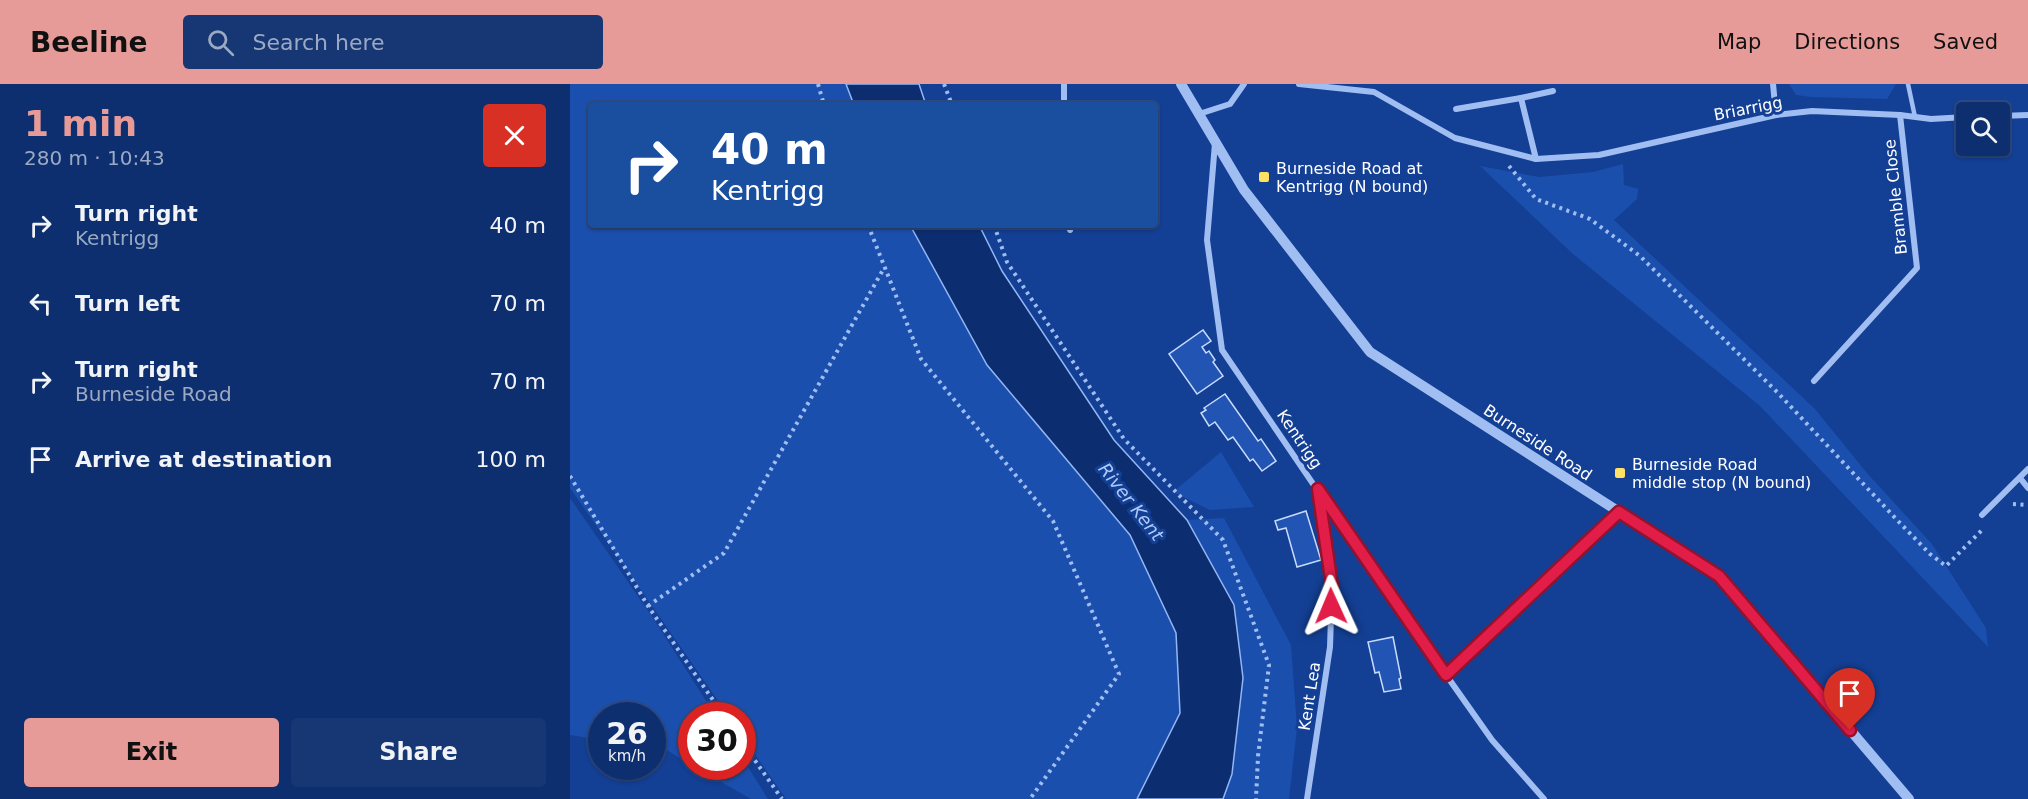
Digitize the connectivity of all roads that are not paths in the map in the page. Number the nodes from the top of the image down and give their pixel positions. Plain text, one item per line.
1 (1064, 84) edge
2 (1181, 84) edge
3 (1244, 84) edge
4 (1299, 84) edge
5 (1773, 84) edge
6 (1908, 84) edge
7 (1553, 91) dead end
8 (1521, 98) junction
9 (1064, 102) edge
10 (1456, 109) dead end
11 (1199, 114) junction
12 (1776, 115) junction
13 (1900, 115) junction
14 (2028, 115) edge
15 (2010, 116) edge
16 (1915, 117) junction
17 (1956, 118) edge
18 (1215, 142) junction
19 (1536, 159) junction
20 (1814, 381) dead end
21 (2028, 469) edge
22 (2020, 478) junction
23 (2028, 488) edge
24 (1318, 489) junction
25 (1619, 512) junction
26 (1982, 515) dead end
27 (1446, 675) junction
28 (1307, 799) edge
29 (1544, 799) edge
30 (1909, 799) edge

1 - 9 street
2 - 11 street, Burneside Road
3 - 11 street
4 - 19 street, Briarrigg
5 - 12 street
6 - 16 lane
7 - 8 street
8 - 10 street
8 - 19 street
11 - 18 street, Burneside Road
12 - 13 street, Briarrigg
12 - 19 street, Briarrigg
13 - 16 street, Briarrigg
13 - 20 street, Bramble Close
14 - 15 street
16 - 17 street, Briarrigg
18 - 24 street, Kentrigg
18 - 25 street, Burneside Road
21 - 22 street
22 - 23 street
22 - 26 street
24 - 27 street, Kentrigg
24 - 28 street, Kent Lea
25 - 27 lane
25 - 30 street, Burneside Road
27 - 29 street, Kentrigg

